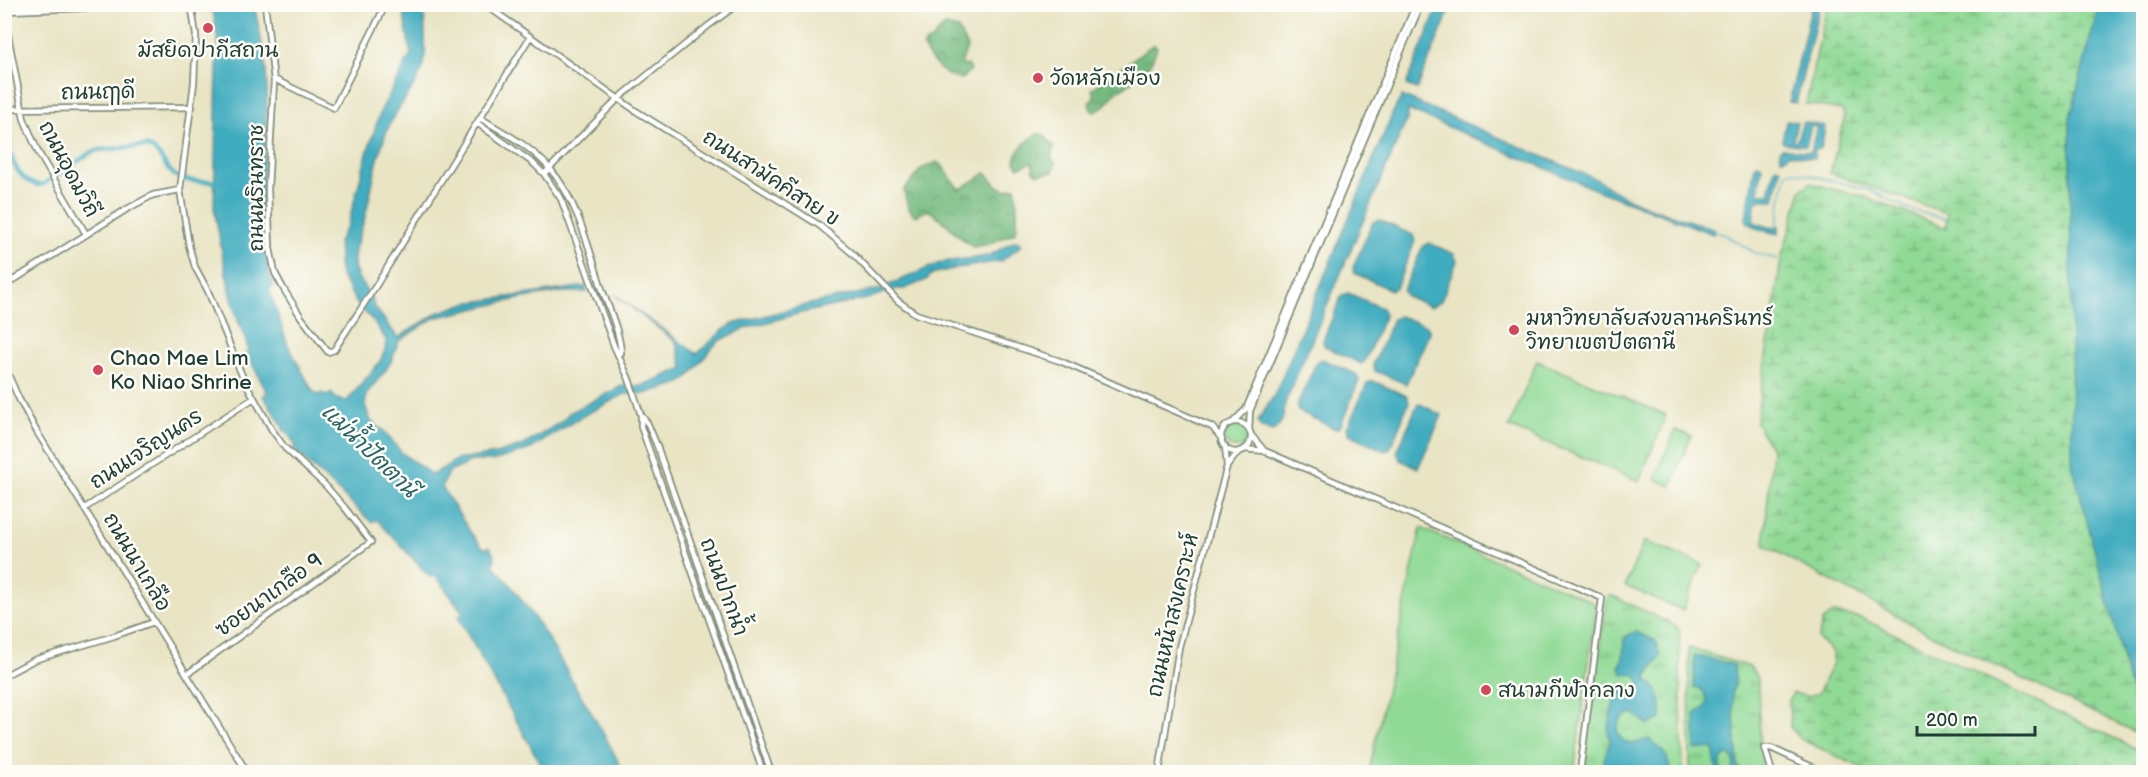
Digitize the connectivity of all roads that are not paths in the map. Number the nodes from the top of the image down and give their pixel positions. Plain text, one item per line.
1 (265, 4) edge
2 (386, 4) edge
3 (484, 4) edge
4 (738, 4) edge
5 (1416, 4) edge
6 (1421, 4) edge
7 (192, 5) edge
8 (4, 12) edge
9 (530, 37) junction
10 (274, 79) junction
11 (619, 98) junction
12 (192, 107) junction
13 (5, 109) edge
14 (21, 109) junction
15 (480, 118) junction
16 (477, 123) junction
17 (550, 169) junction
18 (544, 174) junction
19 (180, 190) junction
20 (86, 234) junction
21 (4, 286) edge
22 (621, 356) junction
23 (4, 364) edge
24 (254, 398) junction
25 (641, 415) junction
26 (1231, 423) junction
27 (1212, 427) junction
28 (1249, 429) junction
29 (1251, 435) junction
30 (1222, 439) junction
31 (1225, 446) junction
32 (1242, 450) junction
33 (1265, 451) junction
34 (1227, 466) junction
35 (85, 508) junction
36 (693, 551) junction
37 (686, 555) junction
38 (154, 622) junction
39 (187, 674) junction
40 (4, 676) edge
41 (749, 708) junction
42 (741, 710) junction
43 (247, 772) edge
44 (763, 772) edge
45 (771, 772) edge
46 (1159, 772) edge
47 (1580, 772) edge
48 (1772, 772) edge
49 (1823, 772) edge

1 - 10 street, ถนนนรินทราช
2 - 10 street
3 - 9 street, ถนนสามัคคีสาย ข
4 - 11 street
5 - 26 street
6 - 28 street
7 - 8 street
7 - 12 street
8 - 14 street, ถนนอุดมวิถี
9 - 11 street, ถนนสามัคคีสาย ข
9 - 15 street
10 - 16 street, ถนนนรินทราช
11 - 17 street
11 - 27 street, ถนนสามัคคีสาย ข
12 - 14 street, ถนนฤๅดี
12 - 19 street
13 - 14 street, ถนนฤๅดี
14 - 20 street, ถนนอุดมวิถี
15 - 16 street
15 - 17 street, ถนนปากน้ำ
16 - 18 street, ถนนปากน้ำ
17 - 18 street
17 - 22 street, ถนนปากน้ำ
18 - 22 street, ถนนปากน้ำ
19 - 20 street
19 - 24 street
20 - 21 street
22 - 25 street, ถนนปากน้ำ
23 - 35 street, ถนนนาเกลือ
24 - 35 street, ถนนเจริญนคร
24 - 39 street, ซอยนาเกลือ 9
25 - 36 street, ถนนปากน้ำ
25 - 37 street, ถนนปากน้ำ
26 - 27 street
26 - 28 street
26 - 30 street
27 - 30 street, ถนนสามัคคีสาย ข
28 - 29 street
29 - 32 street
29 - 33 street
30 - 31 street
31 - 32 street
31 - 34 street, ถนนหน้าสงเคราะห์
32 - 33 street
32 - 34 street, ถนนหน้าสงเคราะห์
33 - 47 street
34 - 46 street, ถนนหน้าสงเคราะห์
35 - 38 street, ถนนนาเกลือ
36 - 37 street
36 - 41 street, ถนนปากน้ำ
37 - 42 street, ถนนปากน้ำ
38 - 39 street, ถนนนาเกลือ
38 - 40 street
39 - 43 street, ถนนนาเกลือ
41 - 42 street
41 - 45 street, ถนนปากน้ำ
42 - 44 street, ถนนปากน้ำ
48 - 49 street

